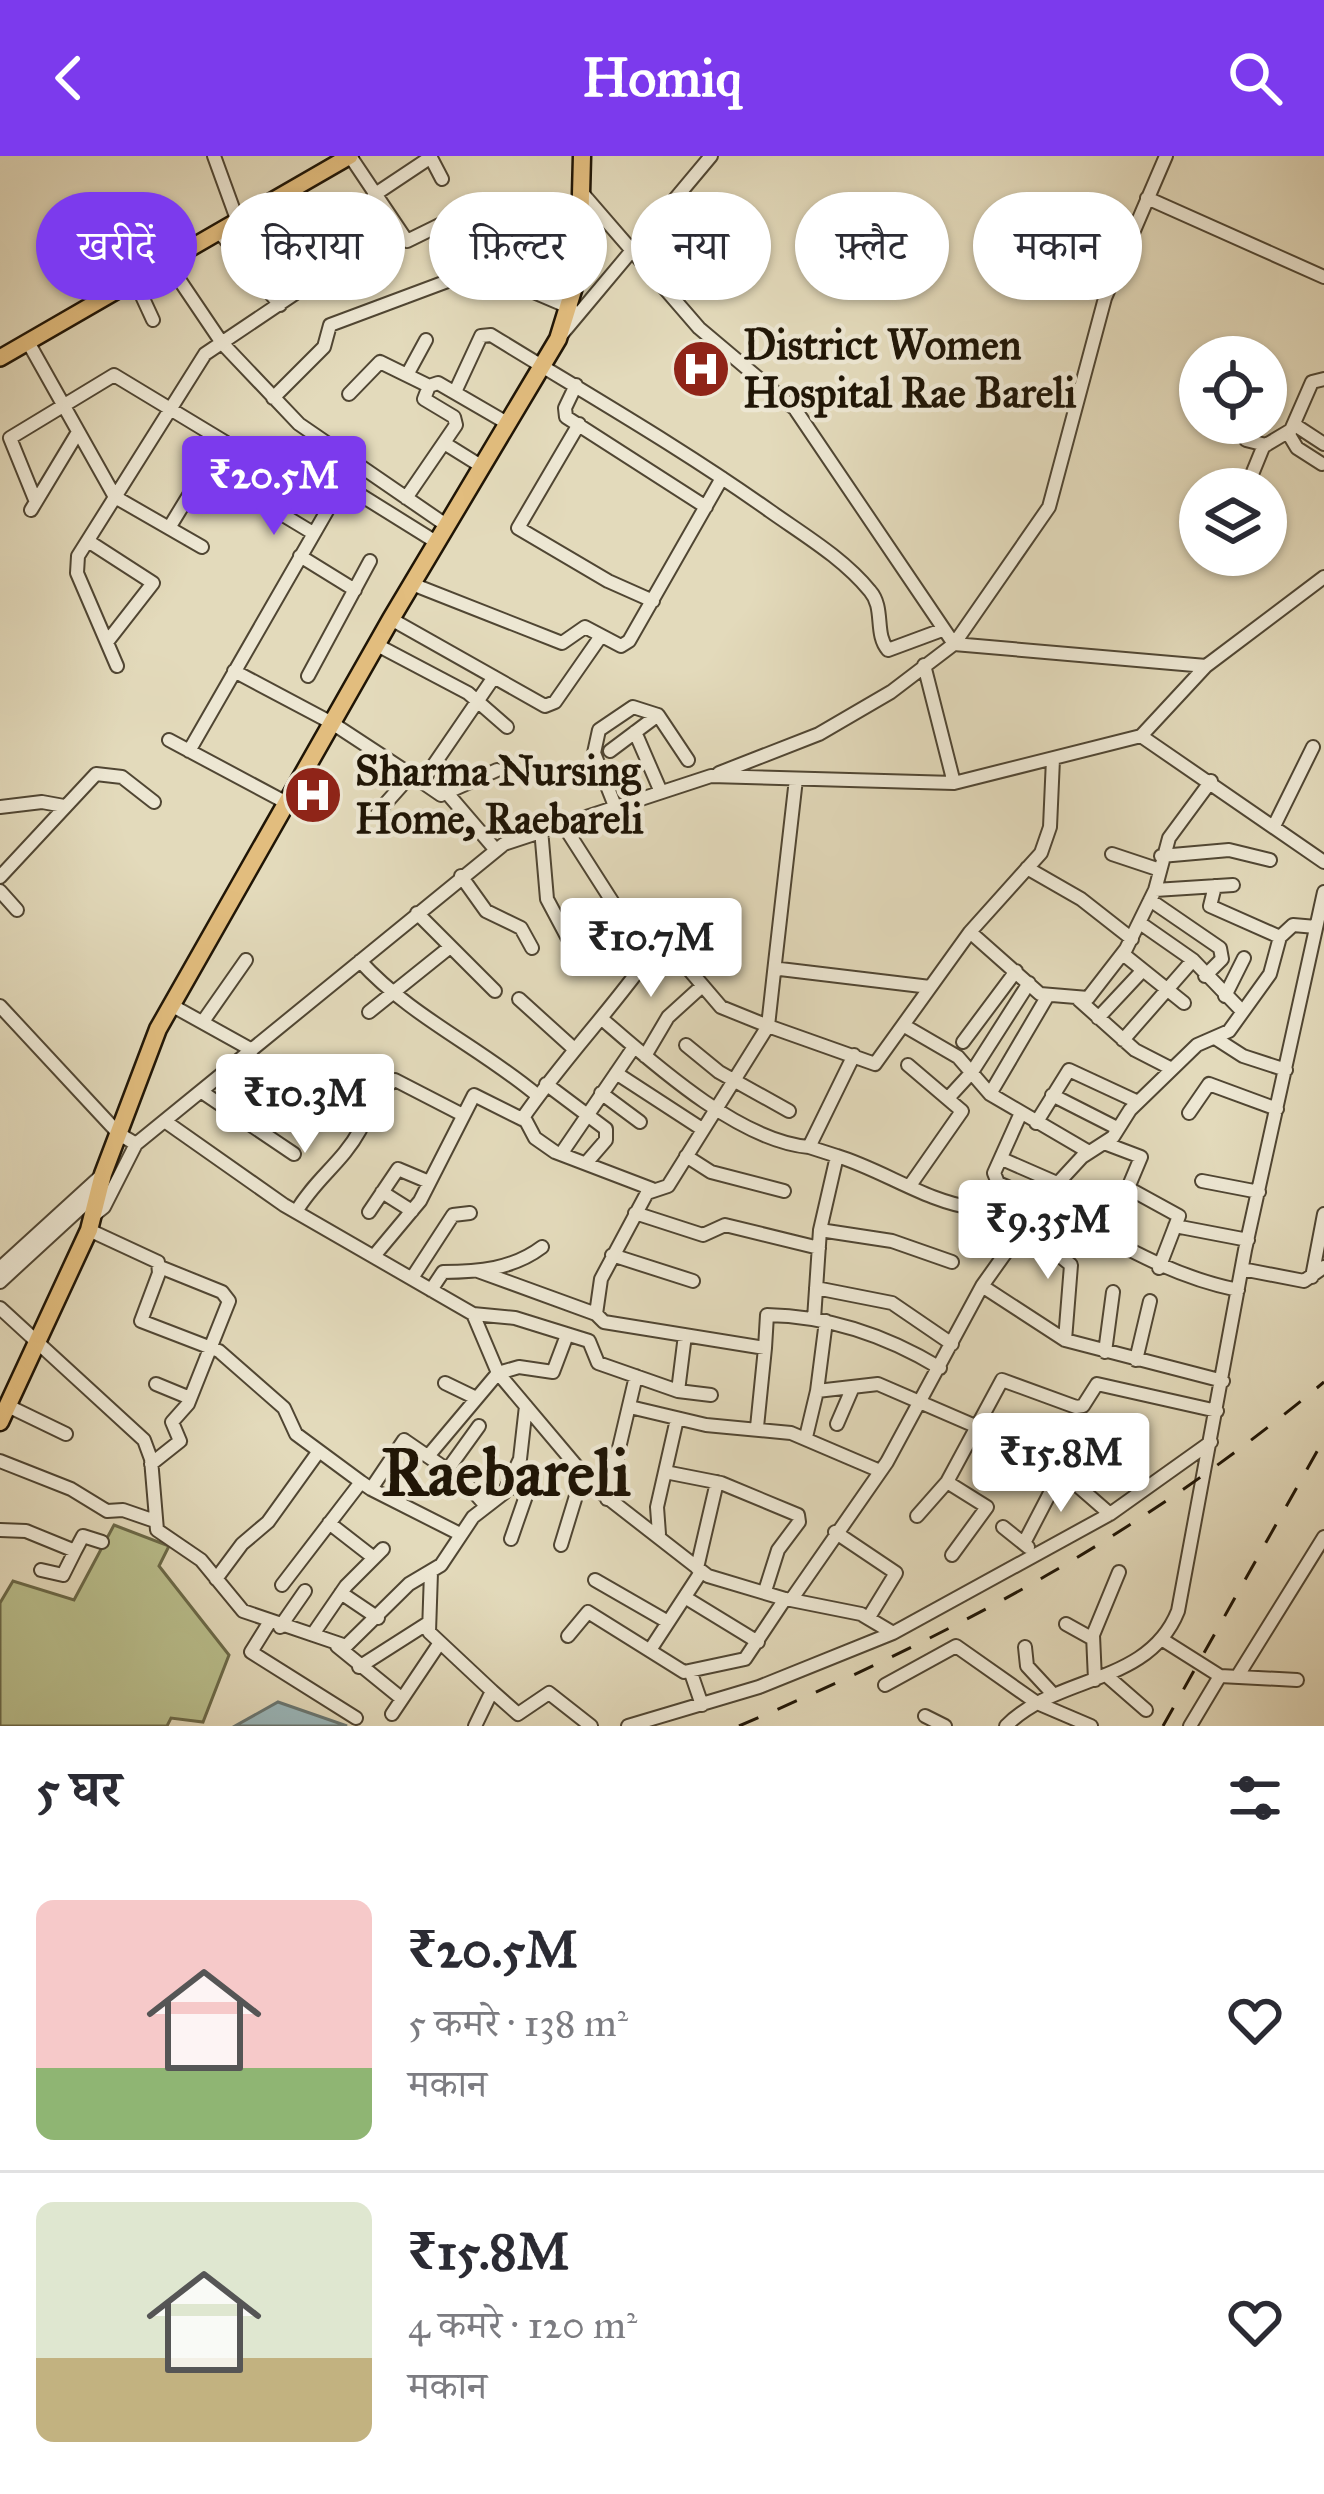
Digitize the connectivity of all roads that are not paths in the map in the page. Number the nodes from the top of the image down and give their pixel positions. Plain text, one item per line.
1 (214, 156) edge
2 (350, 156) edge
3 (449, 156) edge
4 (711, 156) edge
5 (1166, 156) edge
6 (432, 159) edge
7 (580, 160) edge
8 (442, 178) dead end
9 (227, 192) edge
10 (289, 192) edge
11 (372, 192) edge
12 (379, 192) edge
13 (584, 192) edge
14 (682, 192) edge
15 (1147, 198) junction
16 (607, 223) edge
17 (220, 232) joint
18 (197, 246) edge
19 (631, 253) edge
20 (631, 255) edge
21 (1324, 277) edge
22 (429, 288) edge
23 (102, 300) edge
24 (144, 300) edge
25 (193, 300) edge
26 (286, 300) edge
27 (552, 300) edge
28 (572, 300) edge
29 (674, 300) edge
30 (280, 304) junction
31 (571, 308) junction
32 (153, 320) dead end
33 (558, 339) junction
34 (426, 340) dead end
35 (28, 342) junction
36 (222, 343) junction
37 (0, 358) edge
38 (543, 367) junction
39 (407, 375) junction
40 (1324, 379) edge
41 (576, 385) junction
42 (429, 386) junction
43 (455, 392) junction
44 (349, 394) dead end
45 (274, 398) junction
46 (63, 405) junction
47 (168, 410) junction
48 (507, 423) junction
49 (579, 424) junction
50 (1292, 429) junction
51 (78, 432) junction
52 (222, 441) junction
53 (444, 442) junction
54 (1260, 444) edge
55 (1324, 444) edge
56 (1264, 445) junction
57 (258, 462) dead end
58 (1322, 464) edge
59 (481, 466) junction
60 (1255, 468) edge
61 (722, 478) junction
62 (115, 497) junction
63 (406, 498) junction
64 (260, 501) dead end
65 (706, 506) junction
66 (446, 525) junction
67 (169, 528) junction
68 (313, 533) junction
69 (88, 541) junction
70 (436, 542) junction
71 (202, 547) dead end
72 (300, 556) junction
73 (370, 561) dead end
74 (1324, 577) edge
75 (412, 584) junction
76 (355, 590) junction
77 (653, 601) junction
78 (391, 619) junction
79 (942, 630) junction
80 (601, 636) junction
81 (107, 642) junction
82 (954, 644) junction
83 (376, 645) junction
84 (923, 665) junction
85 (117, 666) dead end
86 (1206, 666) junction
87 (234, 671) junction
88 (308, 676) dead end
89 (494, 677) junction
90 (478, 700) junction
91 (658, 715) junction
92 (332, 724) junction
93 (507, 727) dead end
94 (635, 732) junction
95 (1141, 736) junction
96 (169, 740) dead end
97 (1313, 747) dead end
98 (190, 751) junction
99 (610, 751) dead end
100 (1053, 759) junction
101 (688, 760) dead end
102 (497, 770) dead end
103 (711, 776) junction
104 (417, 778) junction
105 (796, 778) junction
106 (1211, 781) junction
107 (954, 783) junction
108 (661, 791) junction
109 (447, 793) junction
110 (154, 802) dead end
111 (286, 802) junction
112 (64, 806) junction
113 (615, 806) junction
114 (0, 807) edge
115 (378, 812) dead end
116 (562, 823) junction
117 (1275, 824) junction
118 (541, 830) junction
119 (495, 849) junction
120 (1112, 854) dead end
121 (1270, 860) dead end
122 (1159, 862) junction
123 (1324, 862) edge
124 (1027, 868) junction
125 (461, 876) junction
126 (0, 877) edge
127 (1233, 885) dead end
128 (1215, 886) junction
129 (0, 891) edge
130 (1324, 892) edge
131 (1152, 895) junction
132 (17, 910) dead end
133 (417, 913) junction
134 (1140, 923) junction
135 (1316, 927) junction
136 (970, 932) junction
137 (662, 938) junction
138 (1280, 938) junction
139 (1132, 940) junction
140 (450, 947) junction
141 (532, 948) dead end
142 (1124, 954) junction
143 (1244, 958) dead end
144 (246, 960) dead end
145 (1192, 960) junction
146 (359, 961) junction
147 (581, 963) dead end
148 (1142, 970) junction
149 (1016, 971) junction
150 (774, 972) junction
151 (1205, 976) junction
152 (1029, 983) junction
153 (701, 987) junction
154 (930, 987) junction
155 (1166, 988) junction
156 (495, 992) dead end
157 (391, 995) junction
158 (1225, 997) junction
159 (1047, 998) junction
160 (519, 999) dead end
161 (1079, 1000) junction
162 (1184, 1003) dead end
163 (171, 1005) junction
164 (0, 1006) edge
165 (1241, 1010) junction
166 (369, 1012) dead end
167 (1098, 1018) junction
168 (602, 1019) junction
169 (204, 1020) junction
170 (903, 1025) junction
171 (768, 1026) junction
172 (1215, 1038) junction
173 (1123, 1040) junction
174 (963, 1042) dead end
175 (686, 1046) dead end
176 (572, 1047) junction
177 (252, 1051) junction
178 (640, 1052) junction
179 (854, 1055) junction
180 (236, 1063) junction
181 (908, 1065) dead end
182 (1172, 1070) junction
183 (1286, 1070) junction
184 (972, 1072) junction
185 (616, 1073) junction
186 (734, 1080) junction
187 (542, 1090) junction
188 (202, 1092) junction
189 (601, 1093) junction
190 (990, 1094) junction
191 (1052, 1095) junction
192 (950, 1096) junction
193 (1138, 1102) junction
194 (716, 1106) junction
195 (1277, 1109) junction
196 (304, 1111) dead end
197 (789, 1111) dead end
198 (352, 1112) dead end
199 (1189, 1113) dead end
200 (461, 1114) junction
201 (588, 1114) junction
202 (1020, 1114) junction
203 (523, 1119) junction
204 (166, 1121) junction
205 (640, 1122) dead end
206 (1036, 1123) junction
207 (1118, 1128) junction
208 (702, 1129) junction
209 (360, 1130) dead end
210 (119, 1134) junction
211 (1104, 1143) junction
212 (136, 1144) junction
213 (809, 1147) junction
214 (1088, 1152) junction
215 (294, 1154) dead end
216 (561, 1154) junction
217 (686, 1156) junction
218 (837, 1156) junction
219 (1001, 1159) junction
220 (586, 1162) junction
221 (1202, 1180) dead end
222 (102, 1182) junction
223 (429, 1182) junction
224 (1057, 1183) junction
225 (911, 1184) junction
226 (1127, 1187) junction
227 (652, 1189) junction
228 (784, 1191) dead end
229 (382, 1192) junction
230 (1258, 1192) junction
231 (1042, 1201) junction
232 (974, 1208) dead end
233 (412, 1211) junction
234 (296, 1212) junction
235 (370, 1212) dead end
236 (470, 1213) dead end
237 (635, 1213) junction
238 (1324, 1214) edge
239 (92, 1222) junction
240 (1175, 1226) junction
241 (1024, 1228) junction
242 (820, 1230) junction
243 (1100, 1235) junction
244 (1248, 1240) junction
245 (542, 1246) dead end
246 (819, 1248) junction
247 (612, 1255) junction
248 (374, 1256) junction
249 (952, 1262) dead end
250 (160, 1267) junction
251 (0, 1268) edge
252 (1160, 1268) junction
253 (1242, 1269) junction
254 (478, 1271) junction
255 (1319, 1274) edge
256 (412, 1278) junction
257 (693, 1280) dead end
258 (0, 1282) edge
259 (982, 1286) junction
260 (816, 1288) junction
261 (1238, 1289) junction
262 (431, 1290) junction
263 (1113, 1292) dead end
264 (1150, 1301) dead end
265 (0, 1308) edge
266 (473, 1314) junction
267 (597, 1317) junction
268 (820, 1320) junction
269 (567, 1335) junction
270 (685, 1335) junction
271 (1065, 1340) junction
272 (37, 1341) junction
273 (589, 1341) junction
274 (952, 1344) junction
275 (212, 1347) junction
276 (765, 1348) junction
277 (1105, 1352) junction
278 (1136, 1360) junction
279 (940, 1368) junction
280 (498, 1373) junction
281 (636, 1376) junction
282 (1222, 1381) junction
283 (445, 1383) dead end
284 (156, 1384) dead end
285 (853, 1387) junction
286 (817, 1390) junction
287 (678, 1391) junction
288 (711, 1395) dead end
289 (473, 1397) junction
290 (190, 1398) junction
291 (921, 1402) junction
292 (526, 1406) junction
293 (630, 1407) junction
294 (1216, 1411) junction
295 (4, 1414) edge
296 (677, 1419) junction
297 (837, 1424) dead end
298 (479, 1426) dead end
299 (757, 1426) junction
300 (974, 1428) junction
301 (66, 1434) dead end
302 (806, 1437) junction
303 (1212, 1441) junction
304 (319, 1451) junction
305 (429, 1456) junction
306 (0, 1461) edge
307 (151, 1464) junction
308 (448, 1469) junction
309 (880, 1471) junction
310 (664, 1472) junction
311 (583, 1473) junction
312 (1069, 1477) junction
313 (717, 1482) junction
314 (947, 1482) junction
315 (509, 1485) junction
316 (366, 1486) junction
317 (608, 1499) junction
318 (486, 1506) junction
319 (1110, 1514) junction
320 (916, 1516) dead end
321 (152, 1520) junction
322 (329, 1523) junction
323 (1003, 1527) dead end
324 (0, 1530) edge
325 (835, 1532) junction
326 (460, 1534) junction
327 (659, 1534) junction
328 (1324, 1537) edge
329 (511, 1539) dead end
330 (102, 1542) dead end
331 (1024, 1543) junction
332 (561, 1545) dead end
333 (75, 1551) junction
334 (952, 1555) dead end
335 (1036, 1557) junction
336 (41, 1570) dead end
337 (699, 1570) junction
338 (431, 1572) junction
339 (1119, 1572) dead end
340 (216, 1579) junction
341 (595, 1580) dead end
342 (282, 1585) dead end
343 (305, 1591) dead end
344 (765, 1591) junction
345 (341, 1593) junction
346 (788, 1599) junction
347 (691, 1601) dead end
348 (869, 1617) junction
349 (378, 1618) junction
350 (668, 1622) junction
351 (428, 1623) junction
352 (1066, 1624) dead end
353 (274, 1625) junction
354 (893, 1633) junction
355 (313, 1634) junction
356 (568, 1636) dead end
357 (1093, 1639) junction
358 (1163, 1640) junction
359 (758, 1642) junction
360 (439, 1644) junction
361 (337, 1645) junction
362 (1025, 1647) dead end
363 (650, 1650) junction
364 (359, 1667) junction
365 (691, 1673) junction
366 (1220, 1676) junction
367 (1237, 1677) junction
368 (1101, 1678) junction
369 (1297, 1680) dead end
370 (885, 1684) dead end
371 (492, 1691) junction
372 (1052, 1694) junction
373 (401, 1698) junction
374 (1037, 1703) junction
375 (702, 1705) junction
376 (1146, 1710) dead end
377 (392, 1714) dead end
378 (925, 1716) dead end
379 (356, 1718) dead end
380 (517, 1720) edge
381 (475, 1726) edge
382 (591, 1726) edge
383 (628, 1726) edge
384 (945, 1726) edge
385 (1006, 1726) edge
386 (1091, 1726) edge
387 (1190, 1726) edge

1 - 9 street
2 - 10 main road
2 - 11 street
3 - 6 street
4 - 14 street
5 - 15 street
6 - 8 street
6 - 12 street
7 - 13 highway
15 - 21 street
15 - 82 street
16 - 19 street
17 - 18 main road
17 - 30 street
20 - 33 street
22 - 45 street
23 - 35 main road
24 - 32 street
25 - 36 street
26 - 30 street
27 - 31 street
28 - 31 highway
29 - 79 street
30 - 36 street
31 - 33 highway
33 - 38 highway
34 - 39 street
35 - 37 main road
35 - 46 street
36 - 45 street
36 - 47 street
38 - 41 street
38 - 43 street
38 - 48 highway
39 - 42 street
39 - 44 street
40 - 50 street
41 - 49 street
41 - 61 street
42 - 43 street
42 - 53 street
43 - 48 street
45 - 63 street
46 - 47 street
46 - 51 street
46 - 51 street
47 - 52 street
47 - 62 street
48 - 59 highway
49 - 65 street
49 - 77 street
50 - 55 street
50 - 56 street
50 - 58 street
51 - 62 street
52 - 57 street
52 - 67 street
53 - 59 street
53 - 63 street
54 - 56 street
56 - 60 street
59 - 66 highway
61 - 65 street
61 - 79 street
62 - 67 street
62 - 69 street
63 - 66 street
64 - 68 street
65 - 77 street
66 - 70 highway
67 - 71 street
68 - 70 street
68 - 72 street
69 - 81 street
69 - 81 street
70 - 75 highway
72 - 76 street
72 - 87 street
73 - 76 street
74 - 86 street
75 - 78 highway
75 - 80 street
76 - 88 street
77 - 80 street
78 - 83 highway
78 - 89 street
79 - 82 street
80 - 89 street
81 - 85 street
82 - 84 street
82 - 86 street
83 - 90 street
83 - 92 highway
84 - 103 street
84 - 107 street
86 - 95 street
87 - 92 street
87 - 98 street
89 - 90 street
90 - 93 street
90 - 104 street
91 - 94 street
91 - 101 street
91 - 113 street
92 - 104 street
92 - 111 highway
94 - 99 street
94 - 108 street
95 - 100 street
95 - 106 street
96 - 98 street
97 - 117 street
98 - 111 street
100 - 107 street
100 - 124 street
102 - 109 street
103 - 105 street
103 - 108 street
104 - 109 street
104 - 115 street
105 - 107 street
105 - 150 street
106 - 117 street
106 - 122 street
108 - 113 street
109 - 119 street
110 - 112 street
111 - 163 highway
112 - 114 street
112 - 126 street
113 - 116 street
116 - 118 street
116 - 137 street
117 - 123 street
118 - 119 street
118 - 147 street
119 - 125 street
120 - 122 street
121 - 122 street
122 - 131 street
124 - 136 street
124 - 139 street
125 - 133 street
125 - 141 street
127 - 128 street
128 - 131 street
128 - 138 street
129 - 132 street
130 - 135 street
131 - 134 street
131 - 151 street
133 - 140 street
133 - 146 street
134 - 139 street
134 - 145 street
135 - 138 street
135 - 183 street
136 - 149 street
136 - 154 street
137 - 153 street
137 - 168 street
138 - 165 street
139 - 142 street
140 - 156 street
140 - 157 street
142 - 148 street
142 - 161 street
143 - 158 street
144 - 169 street
145 - 151 street
145 - 155 street
146 - 157 street
146 - 177 street
148 - 155 street
148 - 167 street
149 - 152 street
149 - 174 street
150 - 154 street
150 - 171 street
151 - 158 street
152 - 159 street
152 - 184 street
153 - 171 street
153 - 178 street
154 - 170 street
155 - 162 street
155 - 173 street
157 - 166 street
157 - 187 street
158 - 165 street
159 - 161 street
159 - 190 street
160 - 176 street
161 - 167 street
163 - 169 street
163 - 210 highway
164 - 210 street
165 - 172 street
167 - 173 street
168 - 176 street
168 - 178 street
169 - 177 street
170 - 179 street
170 - 184 street
171 - 179 street
171 - 186 street
172 - 182 street
172 - 183 street
173 - 182 street
175 - 186 street
176 - 187 street
177 - 180 street
178 - 185 street
178 - 194 street
179 - 213 street
180 - 188 street
180 - 196 street
181 - 192 street
182 - 193 street
183 - 195 street
184 - 190 street
184 - 192 street
185 - 189 street
185 - 208 street
186 - 194 street
186 - 197 street
187 - 201 street
187 - 203 street
188 - 204 street
188 - 215 street
189 - 201 street
189 - 205 street
190 - 202 street
191 - 193 street
191 - 206 street
191 - 207 street
192 - 225 street
193 - 207 street
194 - 208 street
194 - 213 street
195 - 199 street
195 - 230 street
198 - 200 street
200 - 203 street
200 - 223 street
201 - 216 street
201 - 220 street
202 - 206 street
202 - 219 street
203 - 216 street
204 - 212 street
204 - 234 street
206 - 214 street
207 - 211 street
208 - 217 street
209 - 234 street
210 - 212 street
210 - 222 highway
211 - 214 street
211 - 226 street
212 - 239 street
213 - 218 street
214 - 224 street
216 - 220 street
217 - 227 street
217 - 228 street
218 - 225 street
218 - 242 street
219 - 224 street
219 - 231 street
220 - 227 street
221 - 230 street
222 - 239 highway
222 - 251 street
222 - 258 street
223 - 229 street
223 - 233 street
224 - 231 street
225 - 232 street
226 - 240 street
226 - 243 street
227 - 237 street
229 - 233 street
229 - 235 street
230 - 244 street
231 - 241 street
231 - 243 street
233 - 248 street
234 - 248 street
236 - 256 street
237 - 246 street
237 - 247 street
238 - 255 street
239 - 250 street
239 - 272 highway
240 - 244 street
240 - 252 street
241 - 259 street
241 - 271 street
242 - 246 street
242 - 249 street
243 - 252 street
244 - 253 street
245 - 254 street
246 - 260 street
247 - 257 street
247 - 267 street
248 - 256 street
250 - 275 street
250 - 275 street
252 - 261 street
253 - 255 street
253 - 261 street
254 - 262 street
254 - 267 street
256 - 262 street
259 - 271 street
259 - 274 street
260 - 268 street
260 - 274 street
261 - 282 street
262 - 266 street
263 - 277 street
264 - 278 street
265 - 272 street
266 - 269 street
266 - 280 street
267 - 270 street
267 - 273 street
268 - 276 street
268 - 279 street
268 - 286 street
269 - 273 street
269 - 280 street
270 - 276 street
270 - 287 street
271 - 277 street
272 - 295 highway
272 - 307 street
273 - 281 street
274 - 279 street
275 - 290 street
275 - 304 street
276 - 299 street
277 - 278 street
278 - 282 street
279 - 291 street
280 - 289 street
280 - 292 street
281 - 287 street
281 - 293 street
282 - 294 street
283 - 289 street
284 - 290 street
285 - 286 street
285 - 291 street
285 - 297 street
286 - 302 street
287 - 288 street
289 - 305 street
290 - 307 street
291 - 300 street
291 - 309 street
292 - 311 street
292 - 315 street
293 - 296 street
293 - 317 street
294 - 300 street
294 - 303 street
295 - 301 street
296 - 299 street
296 - 310 street
298 - 308 street
299 - 302 street
300 - 312 street
300 - 314 street
302 - 309 street
303 - 319 street
303 - 358 street
304 - 316 street
304 - 340 street
305 - 308 street
305 - 316 street
306 - 321 street
307 - 321 street
308 - 318 street
309 - 325 street
310 - 313 street
310 - 327 street
311 - 317 street
311 - 332 street
312 - 319 street
312 - 331 street
313 - 337 street
313 - 344 street
314 - 320 street
314 - 334 street
315 - 318 street
315 - 329 street
316 - 322 street
316 - 326 street
317 - 327 street
318 - 326 street
319 - 335 street
321 - 340 street
322 - 342 street
322 - 345 street
323 - 331 street
324 - 333 street
325 - 346 street
325 - 348 street
326 - 338 street
327 - 337 street
328 - 367 street
330 - 333 street
331 - 335 street
333 - 336 street
335 - 354 street
337 - 344 street
337 - 350 street
338 - 349 street
338 - 351 street
339 - 357 street
340 - 353 street
341 - 350 street
343 - 353 street
344 - 346 street
345 - 349 street
345 - 355 street
346 - 348 street
346 - 359 street
347 - 359 street
348 - 354 street
349 - 361 street
350 - 363 street
351 - 360 street
351 - 364 street
352 - 357 street
353 - 355 street
353 - 379 street
354 - 375 street
355 - 361 street
356 - 363 street
357 - 368 street
358 - 366 street
358 - 368 street
359 - 365 street
360 - 371 street
360 - 373 street
361 - 364 street
362 - 372 street
363 - 365 street
364 - 373 street
365 - 375 street
366 - 367 street
366 - 387 street
367 - 369 street
368 - 372 street
368 - 376 street
370 - 374 street
371 - 380 street
371 - 381 street
372 - 374 street
373 - 377 street
374 - 385 street
374 - 386 street
375 - 383 street
378 - 384 street
380 - 382 street

